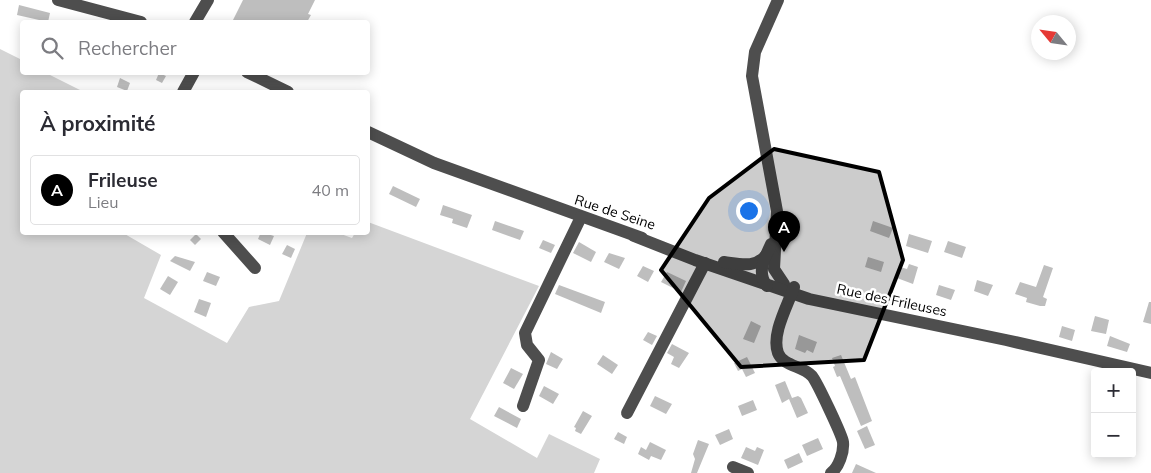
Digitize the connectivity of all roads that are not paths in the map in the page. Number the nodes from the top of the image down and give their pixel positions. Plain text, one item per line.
1 (58, 0) edge
2 (208, 0) edge
3 (778, 0) edge
4 (133, 20) edge
5 (197, 20) edge
6 (192, 75) edge
7 (253, 75) edge
8 (184, 90) edge
9 (284, 90) edge
10 (370, 133) edge
11 (582, 217) junction
12 (226, 235) edge
13 (634, 236) junction
14 (771, 257) junction
15 (724, 262) junction
16 (705, 264) junction
17 (255, 268) dead end
18 (762, 280) junction
19 (790, 288) junction
20 (1151, 373) edge
21 (523, 406) dead end
22 (628, 413) dead end
23 (733, 467) dead end
24 (748, 473) edge
25 (831, 473) edge

1 - 4 street
2 - 5 street
3 - 14 street
6 - 8 street
7 - 9 street
10 - 11 street, Rue de Seine
11 - 13 street, Rue de Seine
11 - 21 street
12 - 17 street
13 - 15 street, Rue de Seine
13 - 16 street
14 - 15 street
14 - 18 street
14 - 19 street
15 - 18 street, Rue de Seine
16 - 18 street
16 - 22 street
18 - 19 street
19 - 20 street, Rue des Frileuses
19 - 25 street
23 - 24 street

